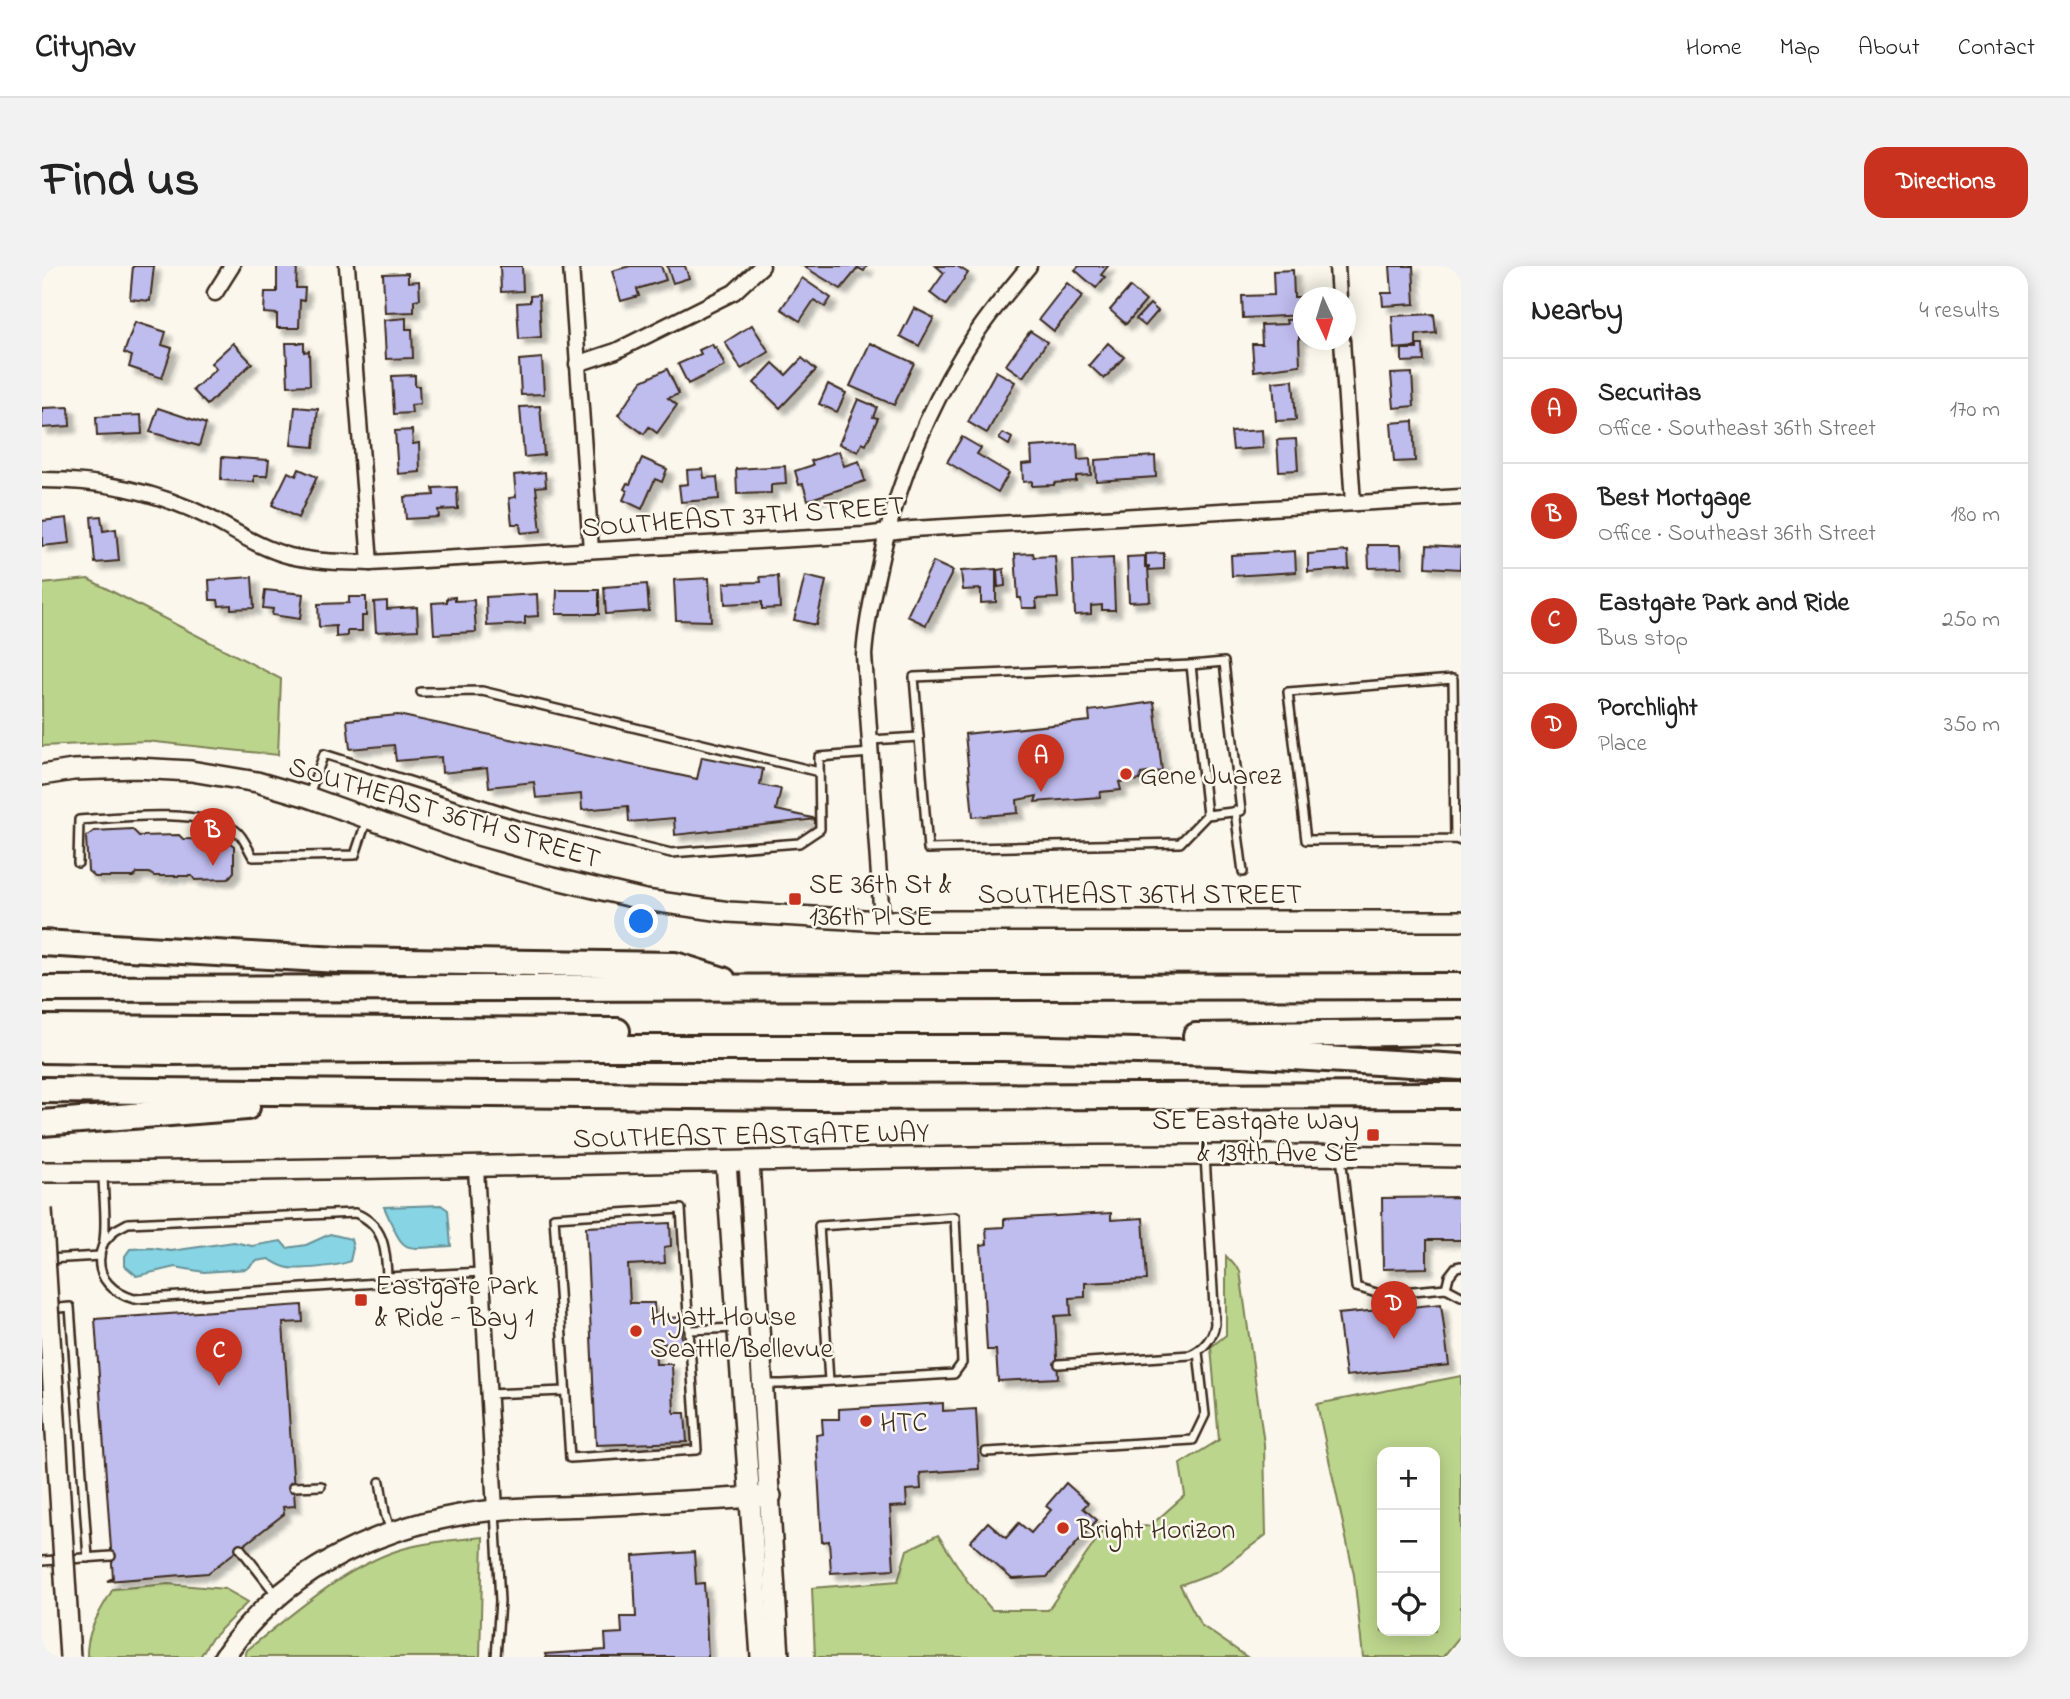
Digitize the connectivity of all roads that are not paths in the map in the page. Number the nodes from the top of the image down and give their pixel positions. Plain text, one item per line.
1 (232, 266) edge
2 (347, 266) edge
3 (571, 266) edge
4 (762, 266) edge
5 (1028, 266) edge
6 (1337, 266) edge
7 (1338, 287) edge
8 (215, 293) dead end
9 (1343, 350) edge
10 (577, 364) junction
11 (42, 480) edge
12 (1461, 497) edge
13 (1353, 503) junction
14 (886, 531) junction
15 (591, 550) junction
16 (370, 563) junction
17 (1191, 665) junction
18 (421, 692) dead end
19 (919, 737) junction
20 (871, 746) junction
21 (819, 772) junction
22 (42, 775) edge
23 (308, 797) junction
24 (1235, 811) junction
25 (1207, 814) junction
26 (367, 818) junction
27 (1458, 840) edge
28 (78, 863) dead end
29 (1243, 872) dead end
30 (882, 921) junction
31 (1461, 921) edge
32 (42, 943) edge
33 (42, 982) edge
34 (1461, 986) edge
35 (747, 987) junction
36 (42, 989) edge
37 (197, 989) junction
38 (42, 1028) edge
39 (1461, 1032) edge
40 (168, 1041) junction
41 (42, 1050) edge
42 (1461, 1066) edge
43 (42, 1090) edge
44 (404, 1095) junction
45 (1461, 1095) edge
46 (42, 1123) edge
47 (1205, 1154) junction
48 (1341, 1155) junction
49 (1461, 1157) edge
50 (749, 1162) junction
51 (726, 1163) junction
52 (477, 1168) junction
53 (42, 1172) edge
54 (103, 1172) junction
55 (42, 1203) edge
56 (42, 1209) edge
57 (104, 1241) junction
58 (100, 1256) junction
59 (42, 1259) edge
60 (1461, 1266) edge
61 (482, 1272) junction
62 (387, 1277) junction
63 (1446, 1287) junction
64 (1461, 1296) edge
65 (42, 1309) edge
66 (739, 1328) junction
67 (691, 1330) junction
68 (1198, 1352) junction
69 (1059, 1364) dead end
70 (829, 1381) junction
71 (763, 1384) junction
72 (743, 1385) junction
73 (565, 1391) junction
74 (488, 1394) junction
75 (986, 1452) dead end
76 (380, 1482) dead end
77 (321, 1486) dead end
78 (293, 1487) dead end
79 (761, 1497) junction
80 (495, 1510) junction
81 (391, 1532) junction
82 (240, 1548) dead end
83 (111, 1556) dead end
84 (88, 1558) junction
85 (42, 1561) edge
86 (278, 1596) junction
87 (70, 1657) edge
88 (224, 1657) edge
89 (496, 1657) edge
90 (761, 1657) edge
91 (779, 1657) edge

1 - 8 street
2 - 16 street
3 - 10 street
4 - 10 street
5 - 14 street
6 - 7 street
9 - 13 street
10 - 15 street
11 - 16 street, SOUTHEAST 37TH STREET
12 - 13 street, SOUTHEAST 37TH STREET
13 - 14 street, SOUTHEAST 37TH STREET
14 - 15 street, SOUTHEAST 37TH STREET
14 - 20 street
15 - 16 street, SOUTHEAST 37TH STREET
17 - 19 lane
17 - 24 lane
17 - 25 lane
18 - 21 lane
19 - 20 lane
19 - 25 lane
20 - 21 lane
20 - 30 street
21 - 23 lane
22 - 23 main road, SOUTHEAST 36TH STREET
23 - 26 main road, SOUTHEAST 36TH STREET
24 - 25 lane
24 - 29 lane
26 - 28 lane
26 - 30 main road, SOUTHEAST 36TH STREET
27 - 27 lane
30 - 31 main road, SOUTHEAST 36TH STREET
32 - 35 highway
33 - 37 highway
34 - 35 highway
35 - 37 highway
36 - 37 highway
38 - 40 highway
39 - 40 highway
40 - 41 highway
40 - 42 highway
43 - 44 highway
44 - 45 highway
44 - 46 highway
47 - 48 main road, SOUTHEAST EASTGATE WAY
47 - 50 main road, SOUTHEAST EASTGATE WAY
47 - 68 lane
48 - 49 main road, SOUTHEAST EASTGATE WAY
48 - 63 lane
50 - 51 main road, SOUTHEAST EASTGATE WAY
50 - 71 main road
51 - 52 main road, SOUTHEAST EASTGATE WAY
51 - 66 main road
52 - 54 main road, SOUTHEAST EASTGATE WAY
52 - 61 street
53 - 54 main road, SOUTHEAST EASTGATE WAY
54 - 57 lane
55 - 56 main road, bridge
56 - 87 main road, bridge
57 - 58 lane
57 - 62 lane
58 - 59 lane
58 - 62 lane
60 - 63 lane
61 - 62 lane
61 - 74 street
63 - 64 lane
65 - 84 lane
66 - 67 lane
66 - 72 main road
67 - 73 lane
67 - 73 lane
68 - 69 lane
68 - 75 lane
70 - 70 lane
70 - 71 lane
71 - 72 lane
71 - 79 main road
72 - 79 main road
73 - 74 lane
74 - 80 street
76 - 81 lane
77 - 78 lane
79 - 80 main road
79 - 90 main road
79 - 91 main road
80 - 81 main road
80 - 89 lane
81 - 86 main road
82 - 86 lane
83 - 84 lane
84 - 85 lane
86 - 88 main road

